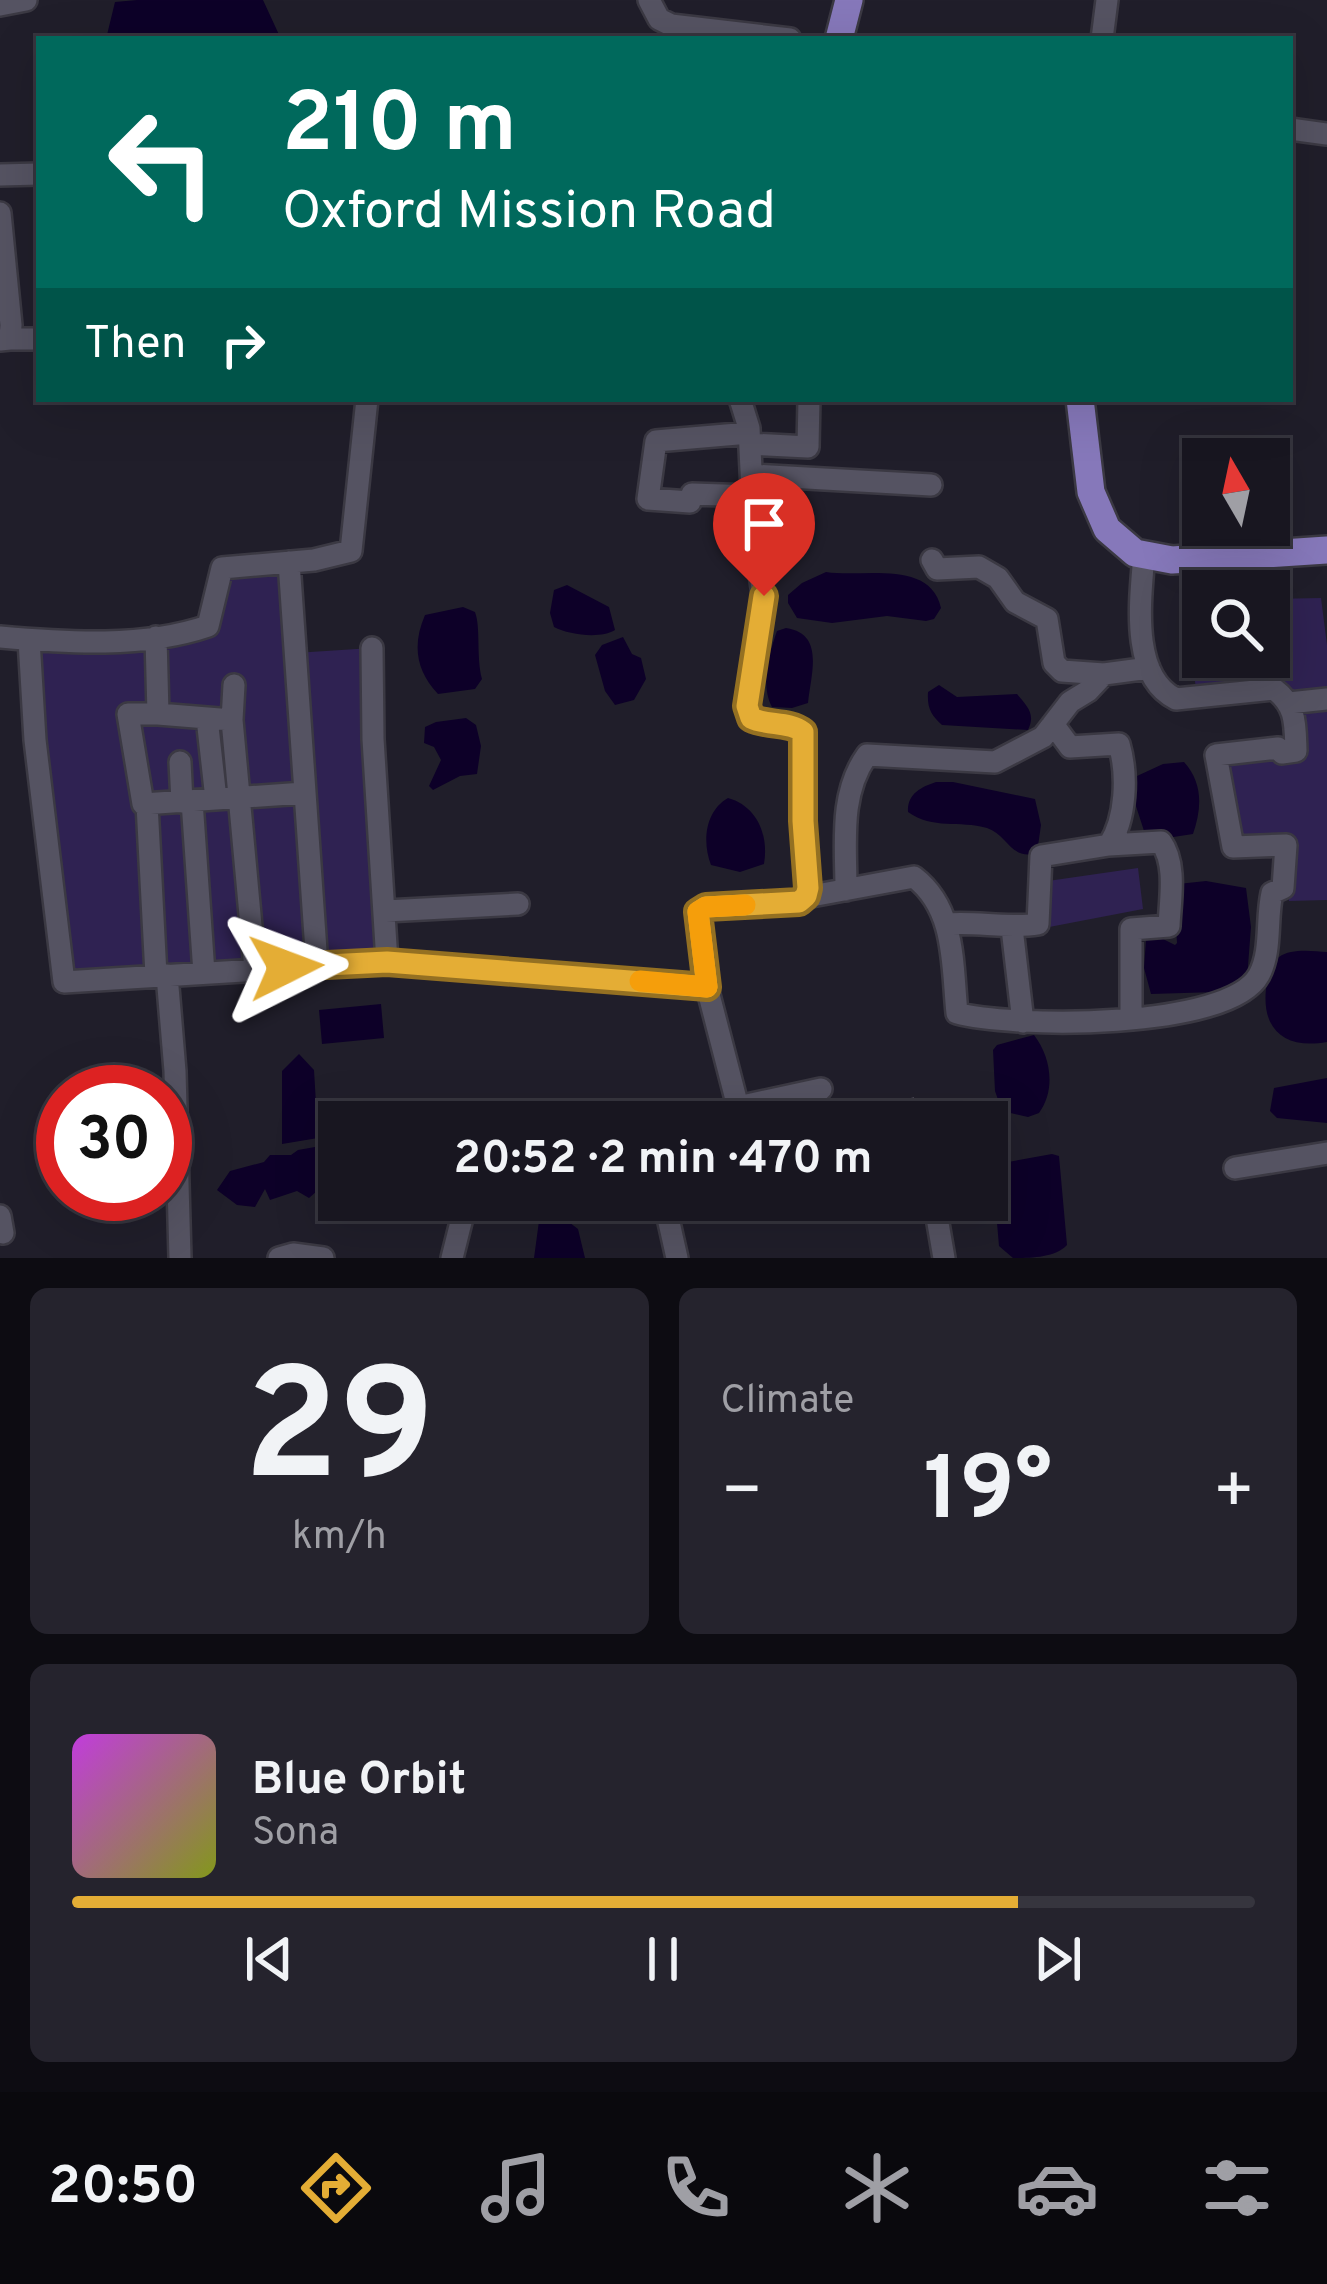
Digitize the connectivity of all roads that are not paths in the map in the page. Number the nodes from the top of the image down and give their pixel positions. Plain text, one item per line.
1 (26, 0) edge
2 (649, 0) edge
3 (849, 0) edge
4 (1107, 0) edge
5 (0, 4) edge
6 (764, 36) edge
7 (840, 36) edge
8 (1102, 36) edge
9 (1293, 130) edge
10 (1327, 136) edge
11 (1327, 152) edge
12 (36, 174) edge
13 (0, 175) edge
14 (0, 213) edge
15 (36, 339) edge
16 (5, 340) edge
17 (367, 402) edge
18 (741, 402) edge
19 (809, 402) edge
20 (1080, 402) edge
21 (749, 439) junction
22 (789, 446) junction
23 (787, 476) junction
24 (752, 485) junction
25 (931, 485) dead end
26 (1327, 550) edge
27 (1144, 554) junction
28 (932, 560) dead end
29 (289, 562) junction
30 (156, 637) junction
31 (0, 638) edge
32 (29, 640) junction
33 (372, 648) dead end
34 (1149, 668) junction
35 (1103, 674) junction
36 (234, 685) dead end
37 (1327, 699) edge
38 (1289, 703) junction
39 (158, 714) junction
40 (207, 718) junction
41 (232, 720) junction
42 (1053, 724) junction
43 (180, 762) dead end
44 (304, 793) junction
45 (240, 797) junction
46 (216, 799) junction
47 (187, 801) junction
48 (147, 804) junction
49 (1109, 845) junction
50 (846, 890) junction
51 (806, 896) junction
52 (518, 904) dead end
53 (386, 911) junction
54 (946, 924) junction
55 (1012, 928) junction
56 (387, 962) junction
57 (317, 965) junction
58 (255, 969) junction
59 (204, 973) junction
60 (162, 975) junction
61 (707, 987) junction
62 (1131, 1019) junction
63 (1023, 1022) junction
64 (820, 1089) road end
65 (736, 1101) edge
66 (765, 1101) edge
67 (1327, 1153) edge
68 (1234, 1168) dead end
69 (461, 1221) edge
70 (669, 1221) edge
71 (938, 1221) edge
72 (179, 1258) edge
73 (279, 1258) edge
74 (323, 1258) edge
75 (452, 1258) edge
76 (677, 1258) edge
77 (944, 1258) edge

1 - 5 street
2 - 6 street
3 - 7 main road
4 - 8 street
9 - 10 street
10 - 11 street
12 - 13 street
14 - 16 street
15 - 16 street
17 - 29 street
18 - 21 street
19 - 22 street
20 - 27 main road
21 - 22 street
21 - 24 street
21 - 24 street
22 - 23 street
23 - 24 street
23 - 25 street
24 - 51 street
26 - 27 main road
27 - 34 street
28 - 35 street
29 - 30 street
29 - 44 street
30 - 32 street
30 - 39 street
31 - 32 street
32 - 60 street
33 - 53 street
34 - 35 street
34 - 38 street
35 - 42 street
36 - 41 street
37 - 38 street
38 - 62 street
39 - 40 street
39 - 48 street
40 - 41 street
40 - 46 street
41 - 45 street
42 - 49 street
42 - 50 street
43 - 47 street
44 - 45 street
44 - 57 street
45 - 46 street
45 - 58 street
46 - 47 street
47 - 48 street
47 - 59 street
48 - 60 street
49 - 55 street
49 - 62 street
50 - 51 street
50 - 54 street
51 - 61 street
52 - 53 street
53 - 56 street
54 - 55 street
54 - 63 street
55 - 63 street
56 - 57 street
56 - 61 street
57 - 58 street
58 - 59 street
59 - 60 street
60 - 72 street
61 - 65 street
62 - 63 street
64 - 66 street
67 - 68 street
69 - 75 street
70 - 76 street
71 - 77 street
73 - 74 street

